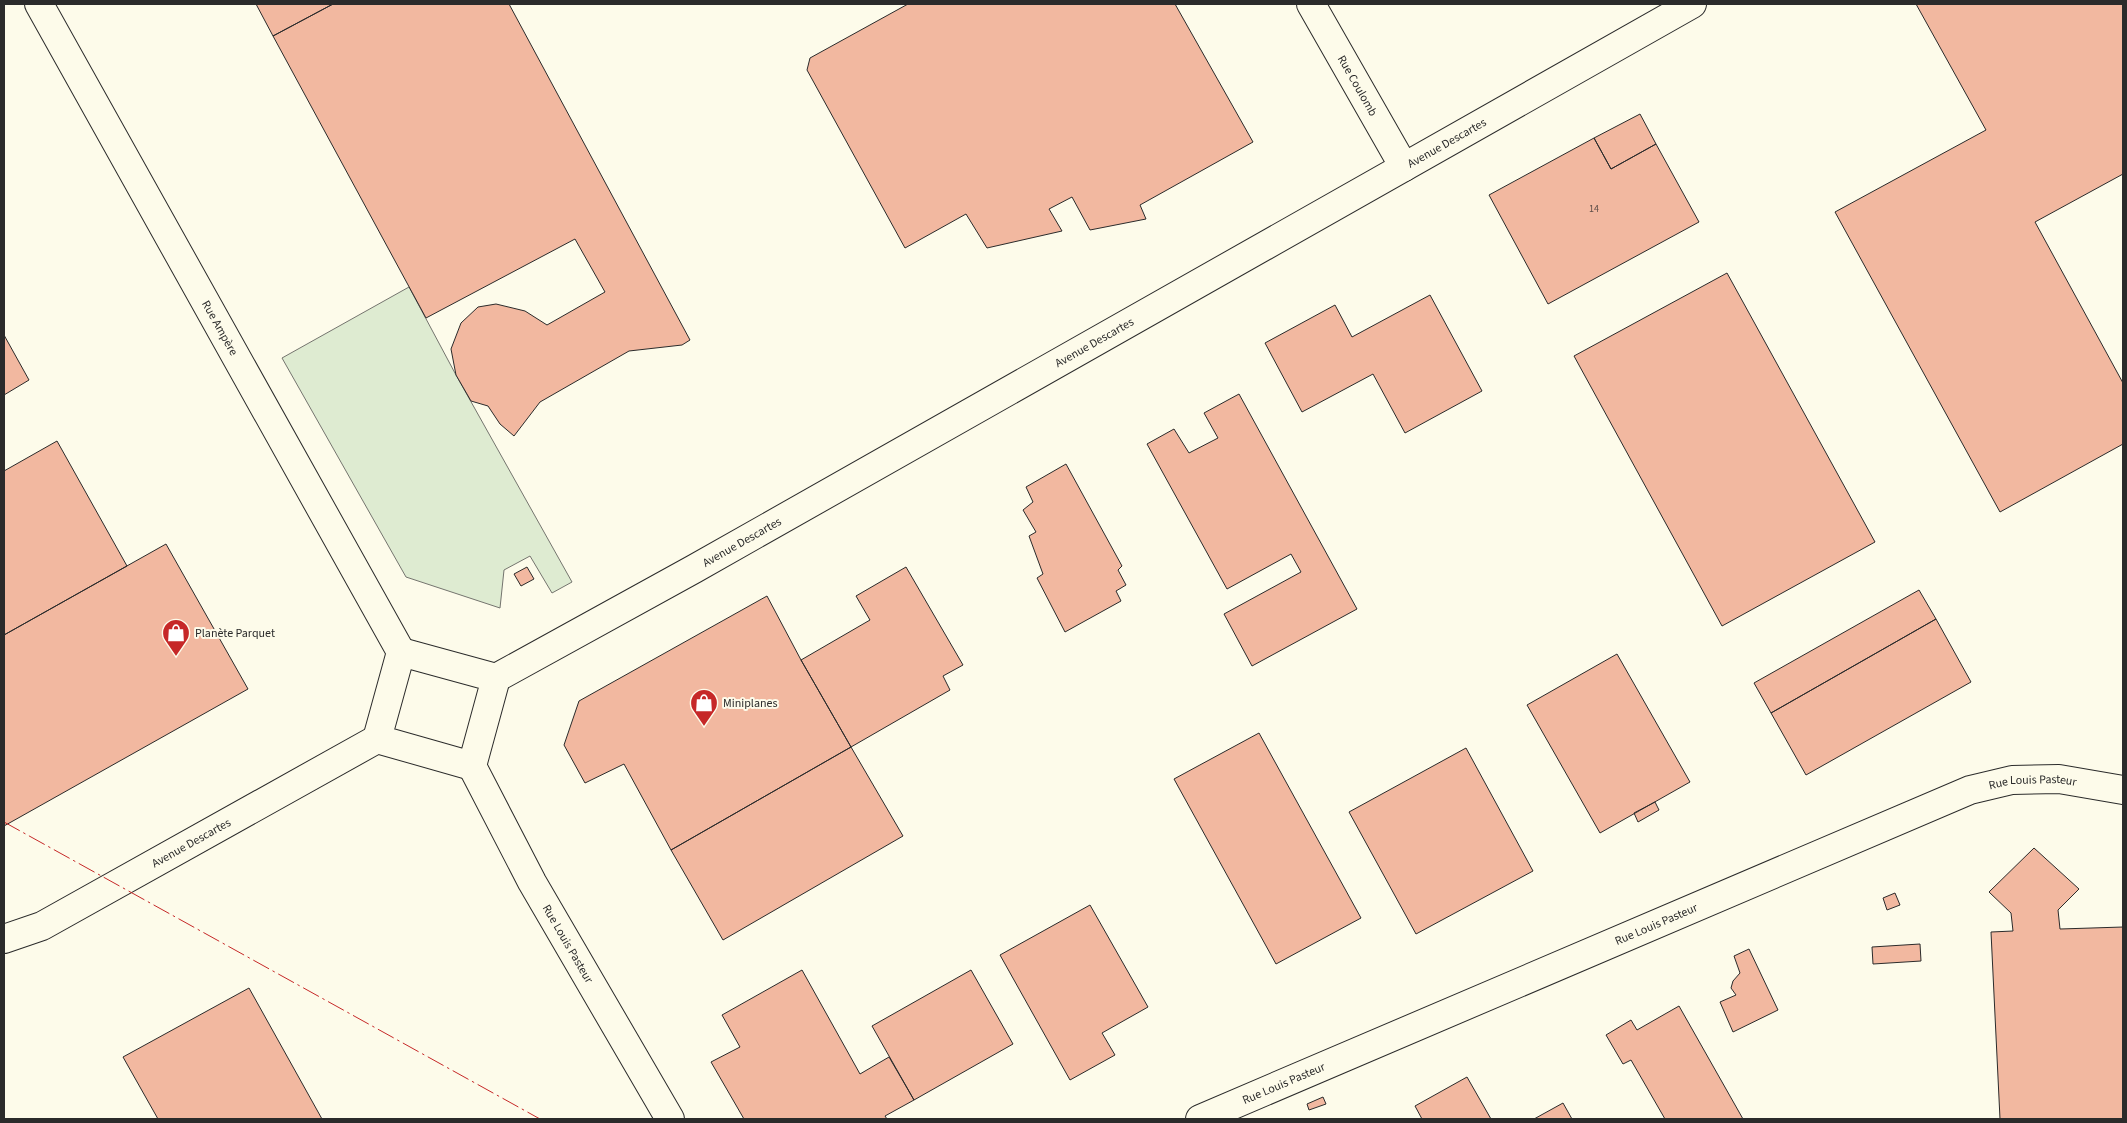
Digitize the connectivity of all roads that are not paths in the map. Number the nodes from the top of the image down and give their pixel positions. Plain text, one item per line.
1 (39, 4) edge
2 (1311, 4) edge
3 (1692, 4) edge
4 (1404, 167) junction
5 (401, 652) junction
6 (496, 678) junction
7 (377, 739) junction
8 (472, 766) junction
9 (2123, 790) edge
10 (4, 939) edge
11 (670, 1119) edge
12 (1200, 1119) edge

1 - 5 street, Rue Ampère
2 - 4 street, Rue Coulomb
3 - 4 street, Avenue Descartes
4 - 6 street, Avenue Descartes
5 - 6 street
5 - 7 street
6 - 8 street
7 - 8 street
7 - 10 street, Avenue Descartes
8 - 11 street, Rue Louis Pasteur
9 - 12 street, Rue Louis Pasteur

